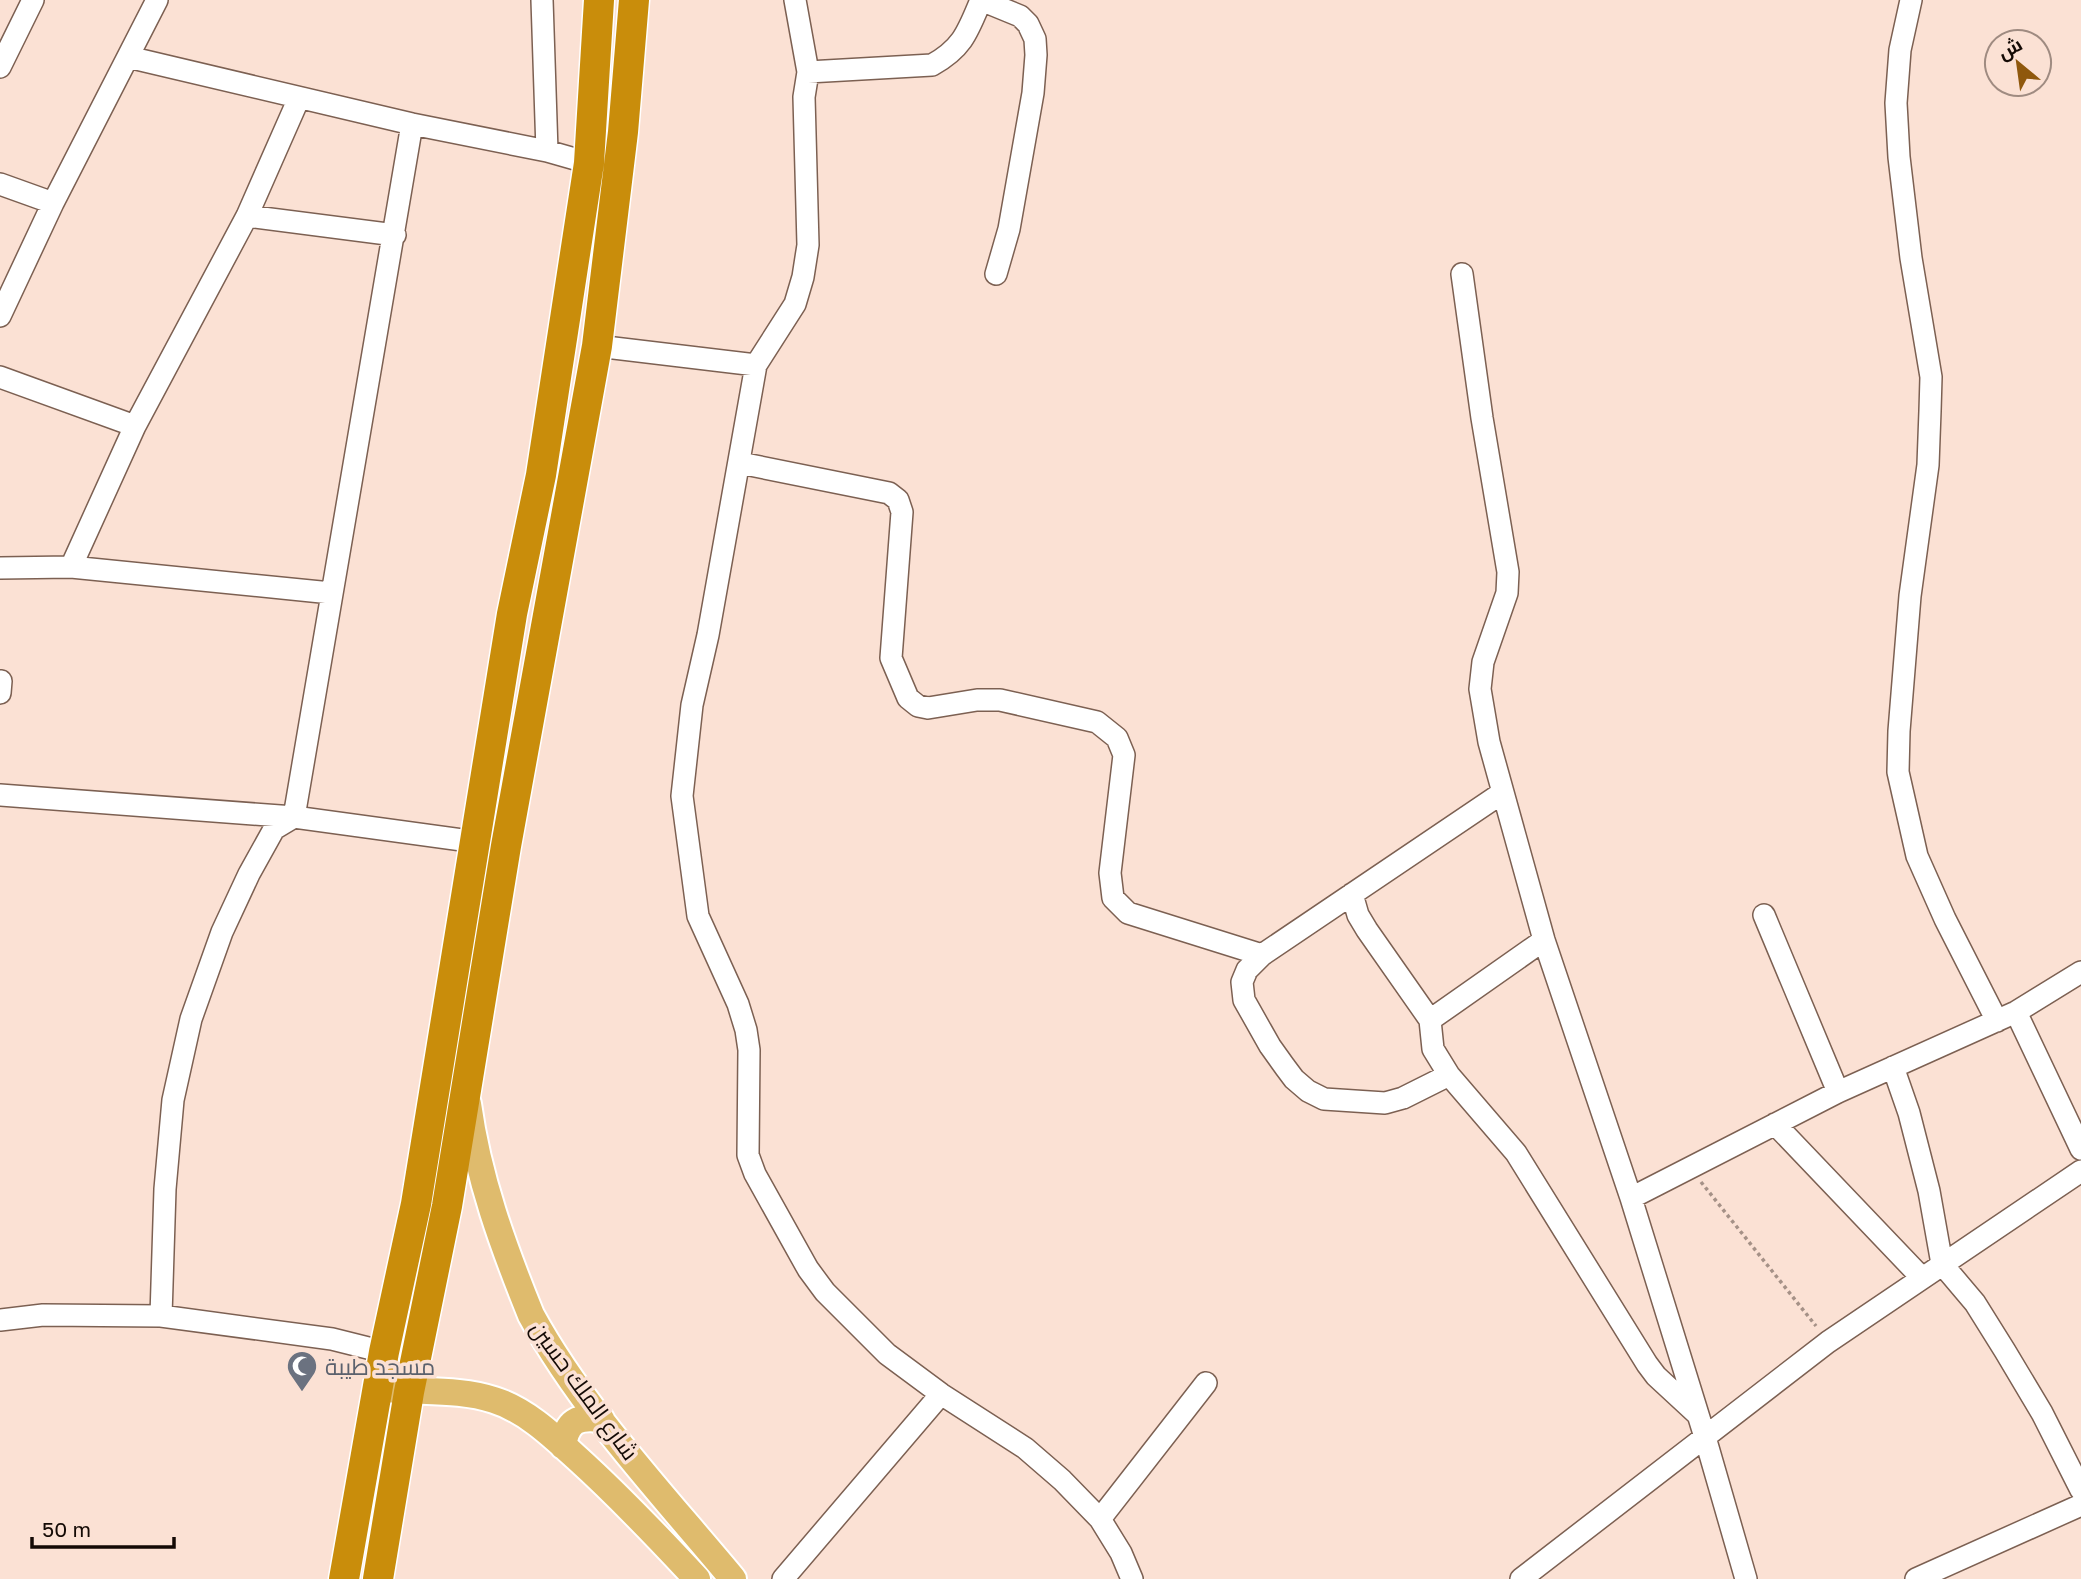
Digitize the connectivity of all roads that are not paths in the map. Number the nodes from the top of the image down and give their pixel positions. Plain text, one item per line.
1 (33, 0) edge
2 (157, 0) edge
3 (542, 0) edge
4 (599, 0) edge
5 (634, 0) edge
6 (796, 0) edge
7 (981, 0) edge
8 (1911, 0) edge
9 (7, 34) edge
10 (128, 57) junction
11 (0, 67) edge
12 (808, 72) junction
13 (299, 98) junction
14 (412, 124) junction
15 (547, 151) junction
16 (589, 163) junction
17 (0, 184) edge
18 (53, 203) junction
19 (247, 216) junction
20 (395, 235) junction
21 (996, 274) dead end
22 (1462, 274) dead end
23 (0, 316) edge
24 (597, 346) junction
25 (756, 365) junction
26 (0, 377) edge
27 (135, 426) junction
28 (740, 463) junction
29 (71, 567) junction
30 (0, 568) edge
31 (331, 593) junction
32 (1, 681) edge
33 (0, 693) edge
34 (1502, 793) junction
35 (0, 795) edge
36 (294, 817) junction
37 (474, 842) junction
38 (506, 846) junction
39 (1352, 894) junction
40 (1764, 915) dead end
41 (1544, 940) junction
42 (1262, 955) junction
43 (2081, 972) edge
44 (2007, 1017) junction
45 (1430, 1020) junction
46 (1893, 1067) junction
47 (1449, 1075) junction
48 (1838, 1092) junction
49 (466, 1093) junction
50 (1775, 1124) junction
51 (2081, 1149) edge
52 (2081, 1171) edge
53 (1631, 1198) junction
54 (1942, 1264) junction
55 (1922, 1278) junction
56 (161, 1315) junction
57 (0, 1320) edge
58 (384, 1352) junction
59 (1206, 1383) dead end
60 (378, 1388) junction
61 (409, 1392) junction
62 (941, 1394) junction
63 (1698, 1415) junction
64 (601, 1419) junction
65 (1705, 1437) junction
66 (564, 1446) junction
67 (2081, 1490) edge
68 (2081, 1505) edge
69 (1100, 1519) junction
70 (1929, 1576) edge
71 (344, 1579) edge
72 (378, 1579) edge
73 (697, 1579) edge
74 (733, 1579) edge
75 (783, 1579) edge
76 (1132, 1579) edge
77 (1521, 1579) edge
78 (1746, 1579) edge

1 - 9 street
2 - 10 street
3 - 15 street
4 - 16 highway
5 - 24 highway
6 - 12 street
7 - 12 street
7 - 21 street
8 - 44 street
9 - 11 street
10 - 13 street
10 - 18 street
12 - 25 street
13 - 14 street
13 - 19 street
14 - 15 street
14 - 20 street
15 - 16 street
16 - 37 highway
17 - 18 street
18 - 23 street
19 - 20 street
19 - 27 street
20 - 31 street
22 - 34 street
24 - 25 street
24 - 38 highway
25 - 28 street
26 - 27 street
27 - 29 street
28 - 42 street
28 - 62 street
29 - 30 street
29 - 31 street
31 - 36 street
32 - 33 street
34 - 39 street
34 - 41 street
35 - 36 street
36 - 37 street
36 - 56 street
37 - 38 street
37 - 58 highway
38 - 49 highway
39 - 42 street
39 - 45 street
40 - 48 street
41 - 45 street
41 - 53 street
42 - 47 street
43 - 44 street
44 - 46 street
44 - 51 street
45 - 47 street
46 - 48 street
46 - 54 street
47 - 63 street
48 - 50 street
49 - 61 highway
49 - 64 main road, شارع الملك حسين
50 - 53 street
50 - 55 street
52 - 54 street
53 - 63 street
54 - 55 street
54 - 67 street
55 - 65 street
56 - 57 street
56 - 58 street
58 - 60 highway
59 - 69 street
60 - 61 main road, شارع الملك حسين
60 - 71 highway
61 - 66 main road, شارع الملك حسين
61 - 72 highway
62 - 69 street
62 - 75 street
63 - 65 street
64 - 66 main road
64 - 74 main road, شارع الملك حسين
65 - 77 street
65 - 78 street
66 - 73 main road, شارع الملك حسين
68 - 70 street
69 - 76 street

